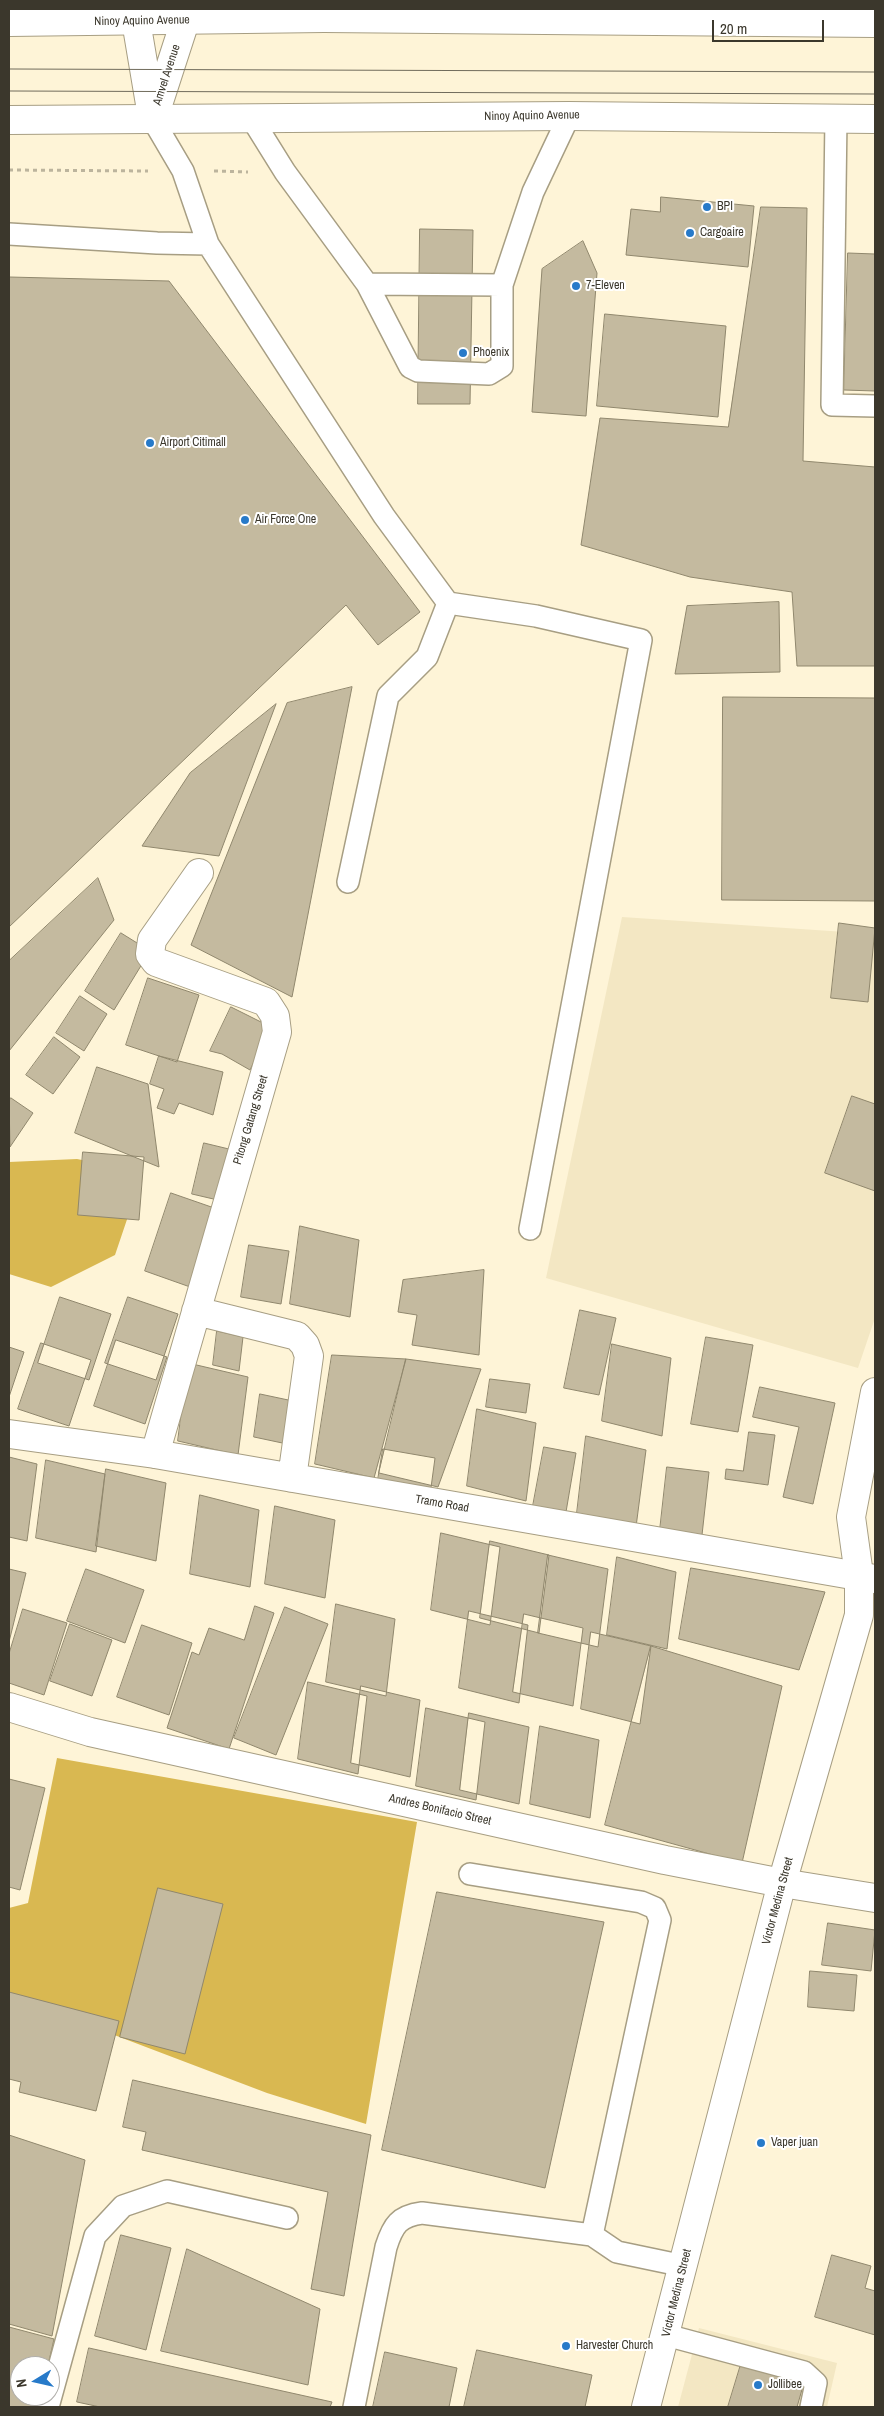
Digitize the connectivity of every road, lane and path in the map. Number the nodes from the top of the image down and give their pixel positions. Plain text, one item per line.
1 (135, 15) edge
2 (187, 15) edge
3 (779, 15) edge
4 (9, 22) edge
5 (875, 23) edge
6 (569, 116) junction
7 (836, 118) junction
8 (252, 119) junction
9 (875, 119) edge
10 (9, 120) edge
11 (153, 120) junction
12 (9, 234) edge
13 (208, 244) junction
14 (368, 284) junction
15 (502, 285) junction
16 (875, 406) edge
17 (448, 603) junction
18 (199, 873) dead end
19 (348, 882) dead end
20 (530, 1229) dead end
21 (196, 1311) junction
22 (875, 1392) edge
23 (9, 1434) edge
24 (155, 1454) junction
25 (292, 1478) junction
26 (867, 1577) edge
27 (9, 1707) edge
28 (470, 1874) dead end
29 (782, 1883) junction
30 (875, 1898) edge
31 (287, 2218) dead end
32 (592, 2235) junction
33 (684, 2266) junction
34 (666, 2335) junction
35 (48, 2407) edge
36 (354, 2407) edge
37 (646, 2407) edge
38 (811, 2407) edge

1 - 2 main road, Ninoy Aquino Avenue
1 - 4 main road, Ninoy Aquino Avenue
1 - 11 main road, Amvel Avenue
2 - 3 main road, Ninoy Aquino Avenue
2 - 11 main road, Amvel Avenue
3 - 5 main road, Ninoy Aquino Avenue
6 - 7 main road, Ninoy Aquino Avenue
6 - 8 main road, Ninoy Aquino Avenue
6 - 15 lane
7 - 9 main road, Ninoy Aquino Avenue
7 - 16 lane
8 - 11 main road, Ninoy Aquino Avenue
8 - 14 lane
10 - 11 main road, Ninoy Aquino Avenue
11 - 13 lane
12 - 13 lane
13 - 17 lane
14 - 15 lane
14 - 15 lane
17 - 19 lane
17 - 20 lane
18 - 21 main road, Pitong Gatang Street
21 - 24 main road, Pitong Gatang Street
21 - 25 main road
22 - 26 main road, Victor Medina Street
23 - 24 main road, Tramo Road
24 - 25 main road, Tramo Road
25 - 26 main road, Tramo Road
26 - 29 main road, Victor Medina Street
27 - 29 main road, Andres Bonifacio Street
28 - 32 lane
29 - 30 main road, Andres Bonifacio Street
29 - 33 main road, Victor Medina Street
31 - 35 lane
32 - 33 lane
32 - 36 lane
33 - 34 main road, Victor Medina Street
34 - 37 main road, Victor Medina Street
34 - 38 lane

